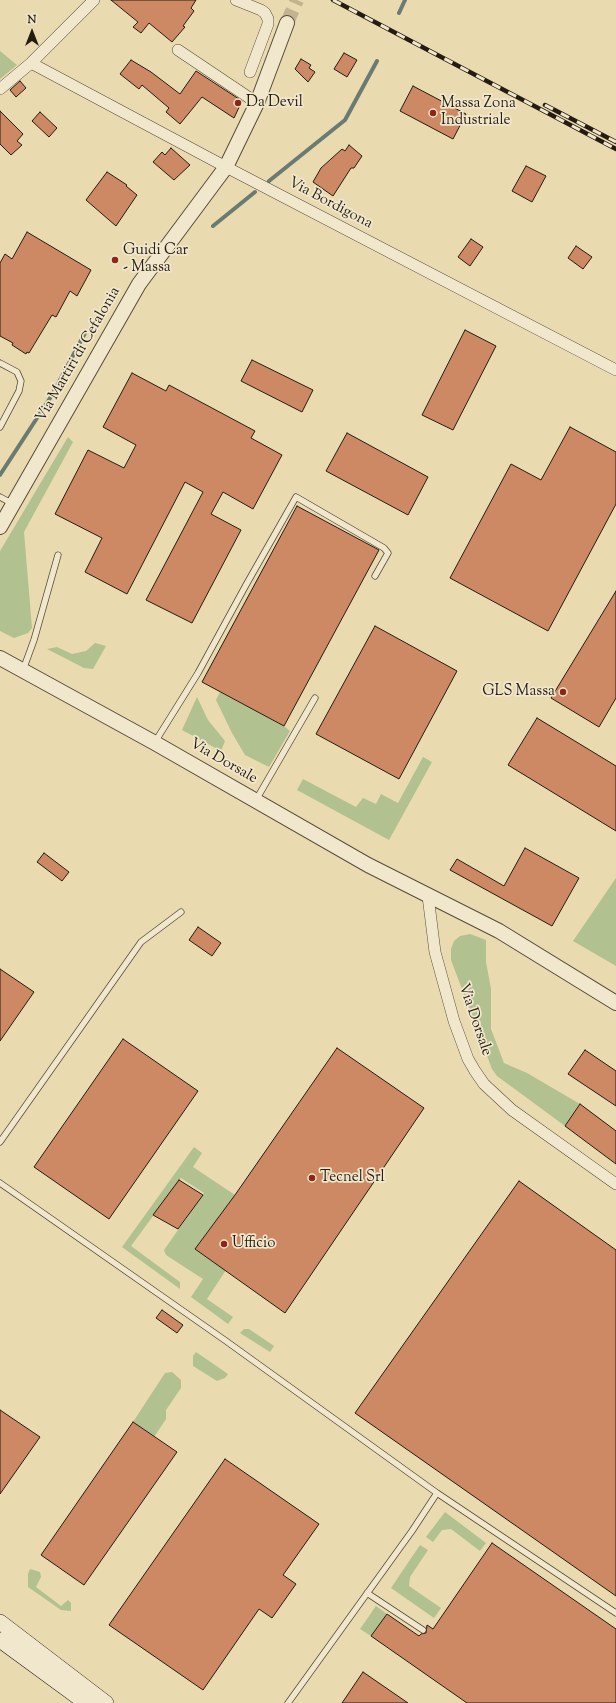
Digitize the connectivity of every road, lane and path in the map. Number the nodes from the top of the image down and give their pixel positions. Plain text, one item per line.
1 (94, 0) edge
2 (236, 0) edge
3 (287, 23) tunnel mouth
4 (178, 50) dead end
5 (31, 63) junction
6 (250, 72) dead end
7 (0, 89) edge
8 (257, 103) junction
9 (226, 167) junction
10 (0, 363) edge
11 (616, 370) edge
12 (0, 427) edge
13 (0, 497) edge
14 (13, 504) junction
15 (0, 527) edge
16 (58, 555) dead end
17 (375, 576) dead end
18 (0, 658) edge
19 (23, 670) junction
20 (315, 698) dead end
21 (155, 743) junction
22 (256, 800) junction
23 (428, 896) junction
24 (181, 912) dead end
25 (616, 1002) edge
26 (0, 1142) edge
27 (0, 1183) edge
28 (616, 1184) edge
29 (437, 1493) junction
30 (367, 1593) junction
31 (616, 1613) edge
32 (0, 1622) edge
33 (423, 1630) dead end
34 (0, 1640) edge
35 (86, 1703) edge
36 (106, 1703) edge
37 (288, 1703) edge

1 - 5 street
2 - 6 street
3 - 8 street, Via Martiri di Cefalonia
4 - 8 street
5 - 7 street
5 - 9 street, Via Bordigona
8 - 9 street, Via Martiri di Cefalonia
9 - 11 street, Via Bordigona
9 - 14 street, Via Martiri di Cefalonia
10 - 12 lane
13 - 14 lane
14 - 15 street, Via Martiri di Cefalonia
16 - 19 lane
17 - 21 lane
18 - 19 street, Via Dorsale
19 - 21 street, Via Dorsale
20 - 22 lane
21 - 22 street, Via Dorsale
22 - 23 street, Via Dorsale
23 - 25 street, Via Dorsale
23 - 28 street, Via Dorsale
24 - 26 lane
27 - 29 lane
29 - 30 lane
29 - 31 lane
30 - 33 lane
30 - 37 lane
32 - 36 main road
34 - 35 main road

